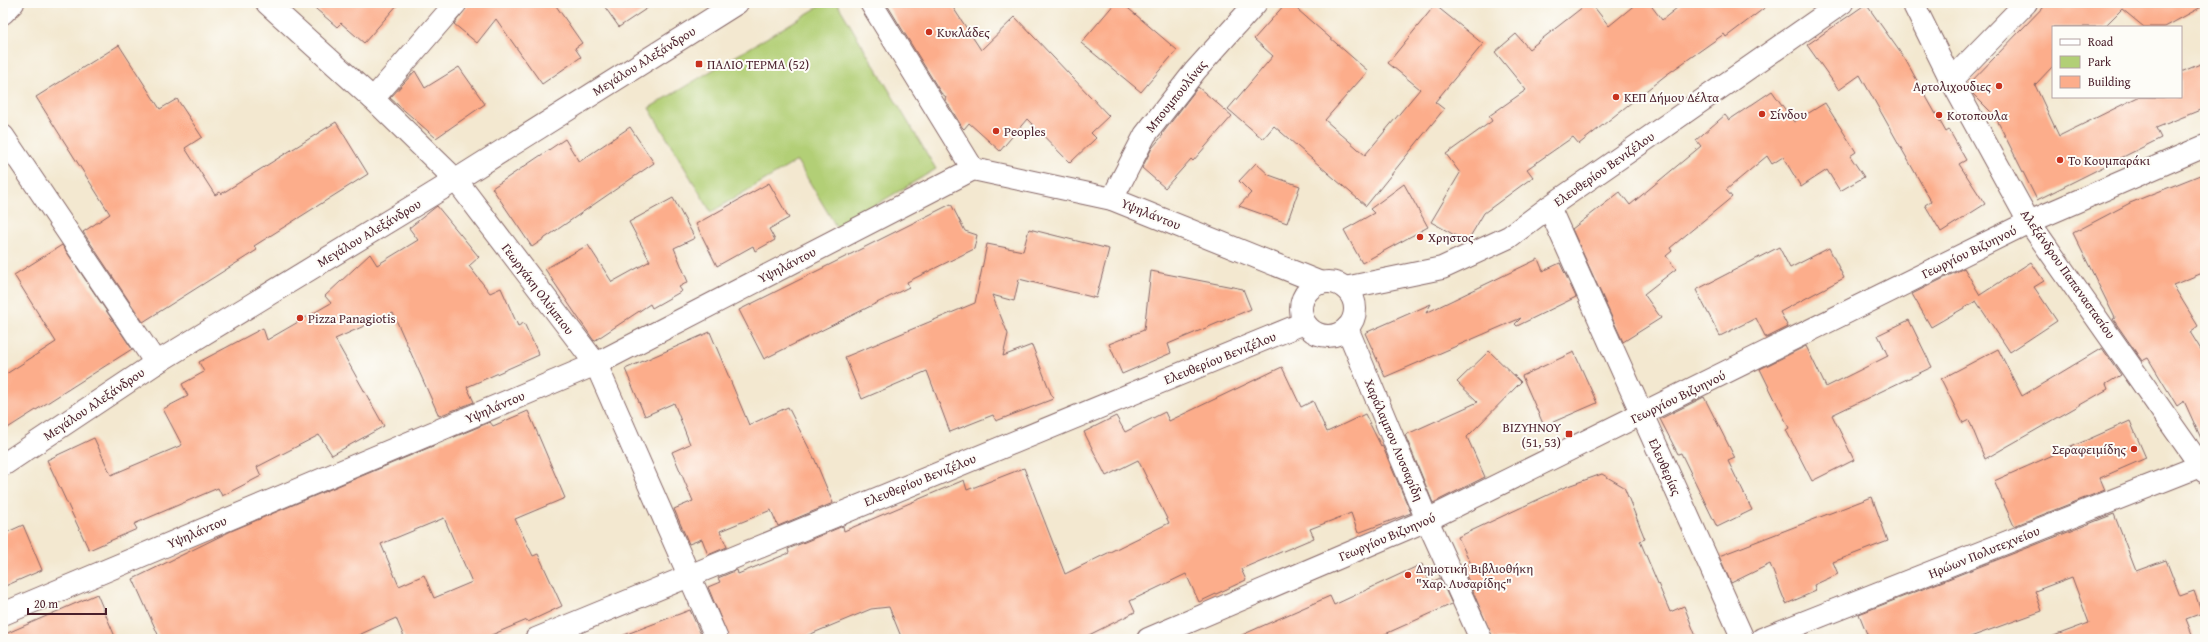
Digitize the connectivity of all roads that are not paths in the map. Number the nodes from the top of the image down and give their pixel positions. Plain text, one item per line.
1 (12, 3) edge
2 (267, 3) edge
3 (456, 3) edge
4 (737, 3) edge
5 (870, 3) edge
6 (1256, 3) edge
7 (1842, 3) edge
8 (1913, 3) edge
9 (2026, 3) edge
10 (3, 14) edge
11 (1951, 80) junction
12 (373, 99) junction
13 (3, 136) edge
14 (2205, 146) edge
15 (973, 169) junction
16 (456, 180) junction
17 (1112, 199) junction
18 (1549, 207) junction
19 (2029, 222) junction
20 (1321, 283) junction
21 (1345, 288) junction
22 (1304, 323) junction
23 (1347, 328) junction
24 (156, 363) junction
25 (596, 364) junction
26 (1641, 415) junction
27 (3, 465) edge
28 (2204, 467) edge
29 (1427, 520) junction
30 (688, 575) junction
31 (3, 614) edge
32 (536, 639) edge
33 (717, 639) edge
34 (1148, 639) edge
35 (1481, 639) edge
36 (1743, 639) edge
37 (1762, 639) edge

1 - 10 street
2 - 12 street, Γεωργάκη Ολύμπιου
3 - 12 street
4 - 16 street, Μεγάλου Αλεξάνδρου
5 - 15 street
6 - 17 street, Μπουμπουλίνας
7 - 18 street, Ελευθερίου Βενιζέλου
8 - 11 street, Αλεξάνδρου Παπαναστασίου
9 - 11 street
11 - 19 street, Αλεξάνδρου Παπαναστασίου
12 - 16 street, Γεωργάκη Ολύμπιου
13 - 24 street
14 - 19 street, Γεωργίου Βιζυηνού
15 - 17 street, Υψηλάντου
15 - 25 street, Υψηλάντου
16 - 24 street, Μεγάλου Αλεξάνδρου
16 - 25 street, Γεωργάκη Ολύμπιου
17 - 20 street, Υψηλάντου
18 - 21 street, Ελευθερίου Βενιζέλου
18 - 26 street, Ελευθερίας
19 - 26 street, Γεωργίου Βιζυηνού
19 - 28 street, Αλεξάνδρου Παπαναστασίου
20 - 21 street
20 - 22 street
21 - 23 street
22 - 23 street
22 - 30 street, Ελευθερίου Βενιζέλου
23 - 29 street, Χαράλαμπου Λυσσαρίδη
24 - 27 street, Μεγάλου Αλεξάνδρου
25 - 30 street, Γεωργάκη Ολύμπιου
25 - 31 street, Υψηλάντου
26 - 29 street, Γεωργίου Βιζυηνού
26 - 36 street, Ελευθερίας
28 - 37 street, Ηρώων Πολυτεχνείου
29 - 34 street, Γεωργίου Βιζυηνού
29 - 35 street, Χαράλαμπου Λυσσαρίδη
30 - 32 street, Ελευθερίου Βενιζέλου
30 - 33 street, Γεωργάκη Ολύμπιου

